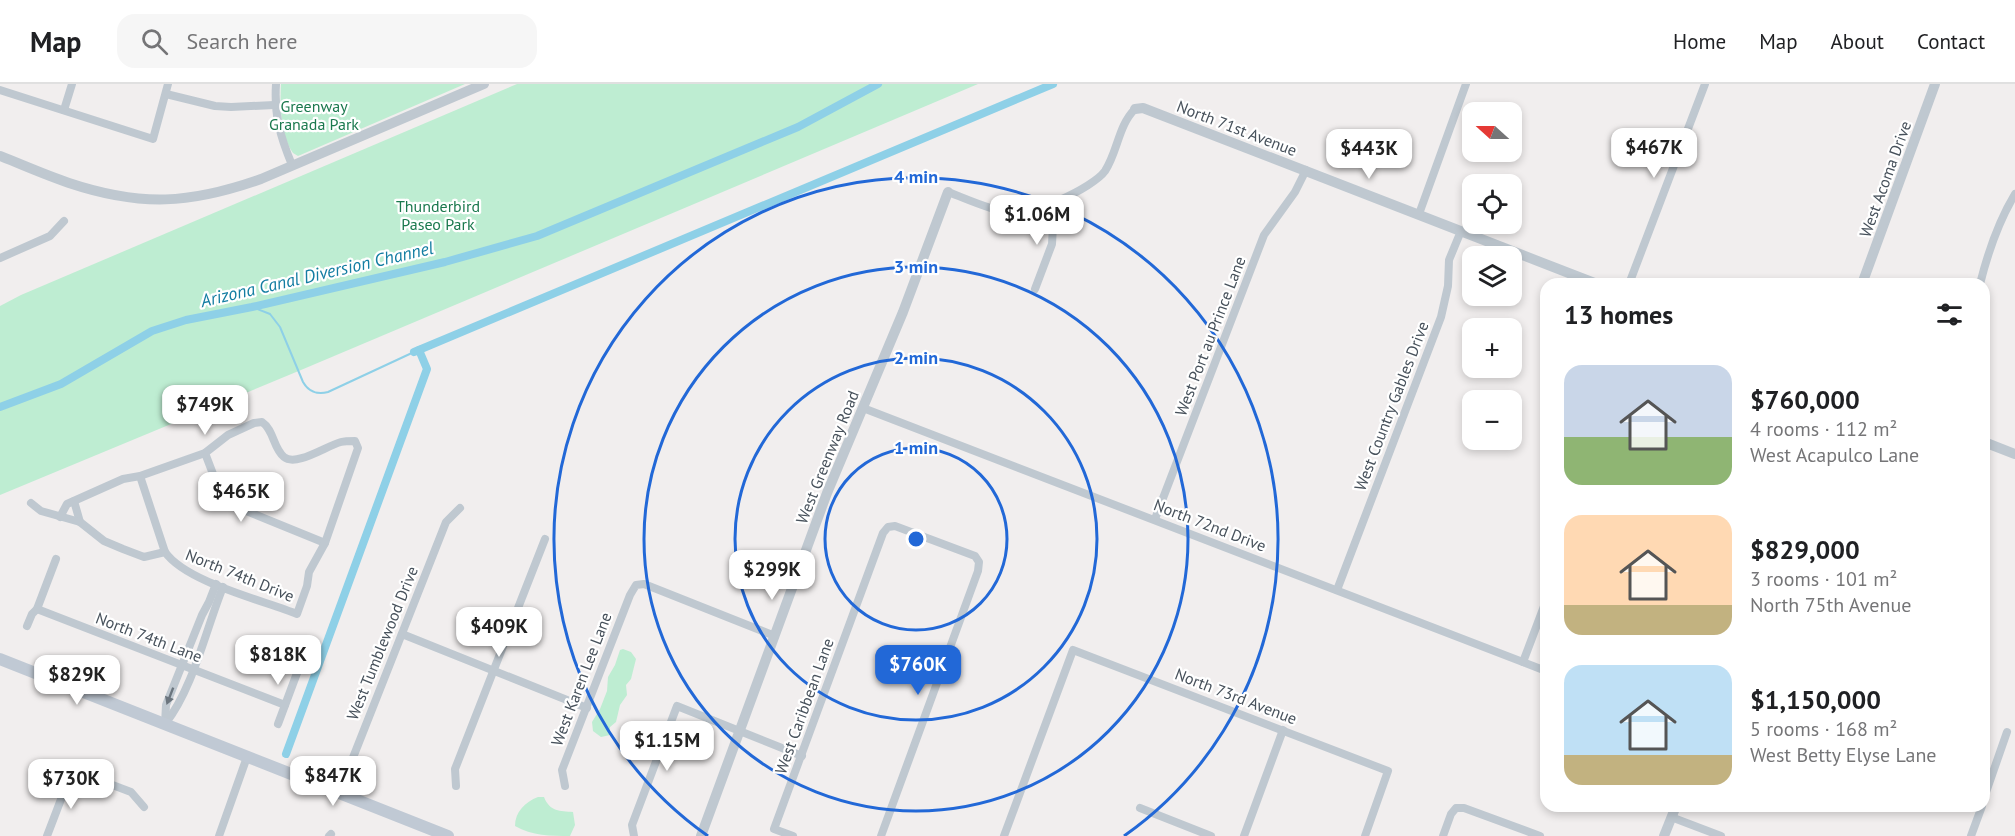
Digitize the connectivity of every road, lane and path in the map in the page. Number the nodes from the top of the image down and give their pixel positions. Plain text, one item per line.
1 (72, 84) edge
2 (168, 84) edge
3 (276, 84) edge
4 (484, 84) edge
5 (1467, 84) edge
6 (1705, 84) edge
7 (1935, 84) edge
8 (0, 90) edge
9 (166, 94) junction
10 (274, 105) junction
11 (1135, 109) joint
12 (64, 111) junction
13 (0, 156) edge
14 (292, 165) junction
15 (1306, 170) junction
16 (948, 192) joint
17 (2015, 194) edge
18 (1047, 204) junction
19 (1419, 214) junction
20 (64, 221) dead end
21 (1461, 231) junction
22 (0, 258) edge
23 (1582, 278) edge
24 (1631, 278) edge
25 (1864, 278) edge
26 (1982, 278) edge
27 (1035, 289) dead end
28 (863, 408) junction
29 (1990, 444) edge
30 (205, 453) junction
31 (2015, 453) edge
32 (140, 476) junction
33 (74, 501) junction
34 (31, 503) dead end
35 (460, 508) dead end
36 (60, 518) junction
37 (1155, 519) junction
38 (80, 522) junction
39 (545, 540) dead end
40 (325, 543) junction
41 (165, 552) junction
42 (56, 559) dead end
43 (220, 586) junction
44 (1337, 590) junction
45 (37, 609) junction
46 (202, 615) junction
47 (1540, 617) edge
48 (213, 619) junction
49 (27, 626) dead end
50 (402, 634) junction
51 (775, 636) junction
52 (303, 657) dead end
53 (0, 660) edge
54 (1523, 662) junction
55 (182, 665) junction
56 (1540, 669) edge
57 (193, 670) junction
58 (493, 670) junction
59 (285, 705) junction
60 (587, 708) junction
61 (165, 724) junction
62 (278, 724) dead end
63 (1283, 730) junction
64 (740, 731) junction
65 (2007, 732) dead end
66 (802, 756) junction
67 (247, 757) junction
68 (1990, 781) edge
69 (456, 786) dead end
70 (565, 786) dead end
71 (339, 793) junction
72 (144, 807) dead end
73 (1140, 808) dead end
74 (1673, 812) edge
75 (1980, 812) edge
76 (1671, 817) junction
77 (46, 836) edge
78 (219, 836) edge
79 (448, 836) edge
80 (634, 836) edge
81 (701, 836) edge
82 (794, 836) edge
83 (880, 836) edge
84 (1004, 836) edge
85 (1211, 836) edge
86 (1244, 836) edge
87 (1365, 836) edge
88 (1443, 836) edge
89 (1540, 836) edge
90 (1664, 836) edge
91 (1721, 836) edge
92 (1971, 836) edge

1 - 12 street
2 - 9 street
3 - 10 street
4 - 14 street
5 - 19 street
6 - 24 street
7 - 25 street, West Acoma Drive
8 - 12 street
9 - 10 street
9 - 12 street
10 - 14 street
11 - 15 street, North 71st Avenue
11 - 18 street
13 - 14 street
15 - 19 street, North 71st Avenue
15 - 37 street, West Port au Prince Lane
16 - 18 street
16 - 28 street, West Greenway Road
17 - 26 street
18 - 27 street
19 - 21 street, North 71st Avenue
20 - 22 street
21 - 23 street, North 71st Avenue
21 - 44 street, West Country Gables Drive
28 - 37 street, North 72nd Drive
28 - 51 street, West Greenway Road
29 - 31 street
30 - 32 street
30 - 40 street
30 - 40 street
32 - 33 street
32 - 41 street
33 - 36 street
33 - 38 street
34 - 36 street, North 74th Drive
35 - 50 street, West Tumblewood Drive
36 - 38 street, North 74th Drive
37 - 44 street, North 72nd Drive
38 - 41 street, North 74th Drive
39 - 58 street
40 - 43 street, North 74th Drive
41 - 43 street, North 74th Drive
42 - 45 street
43 - 46 street
43 - 48 street
44 - 54 street, North 72nd Drive
45 - 49 street
45 - 55 street, North 74th Lane
46 - 48 street
46 - 55 street
47 - 54 street
48 - 57 street
50 - 58 street
50 - 71 street, West Tumblewood Drive
51 - 60 street, West Karen Lee Lane
51 - 64 street, West Greenway Road
52 - 59 street
53 - 61 main road
54 - 56 street, North 72nd Drive
55 - 57 street, North 74th Lane
55 -> 61 street
57 - 59 street, North 74th Lane
57 - 61 street
58 - 60 street
58 - 69 street
59 - 62 street
60 - 70 street, West Karen Lee Lane
61 - 67 main road
63 - 84 street, North 73rd Avenue
63 - 86 street
63 - 87 street, North 73rd Avenue
64 - 66 street
64 - 80 street
64 - 81 street, West Greenway Road
65 - 68 street
66 - 82 street, West Caribbean Lane
66 - 83 street, West Caribbean Lane
67 - 71 main road
67 - 78 street
71 - 79 main road
72 - 77 street
73 - 85 street
74 - 76 street
75 - 92 street
76 - 90 street
76 - 91 street
88 - 89 street

